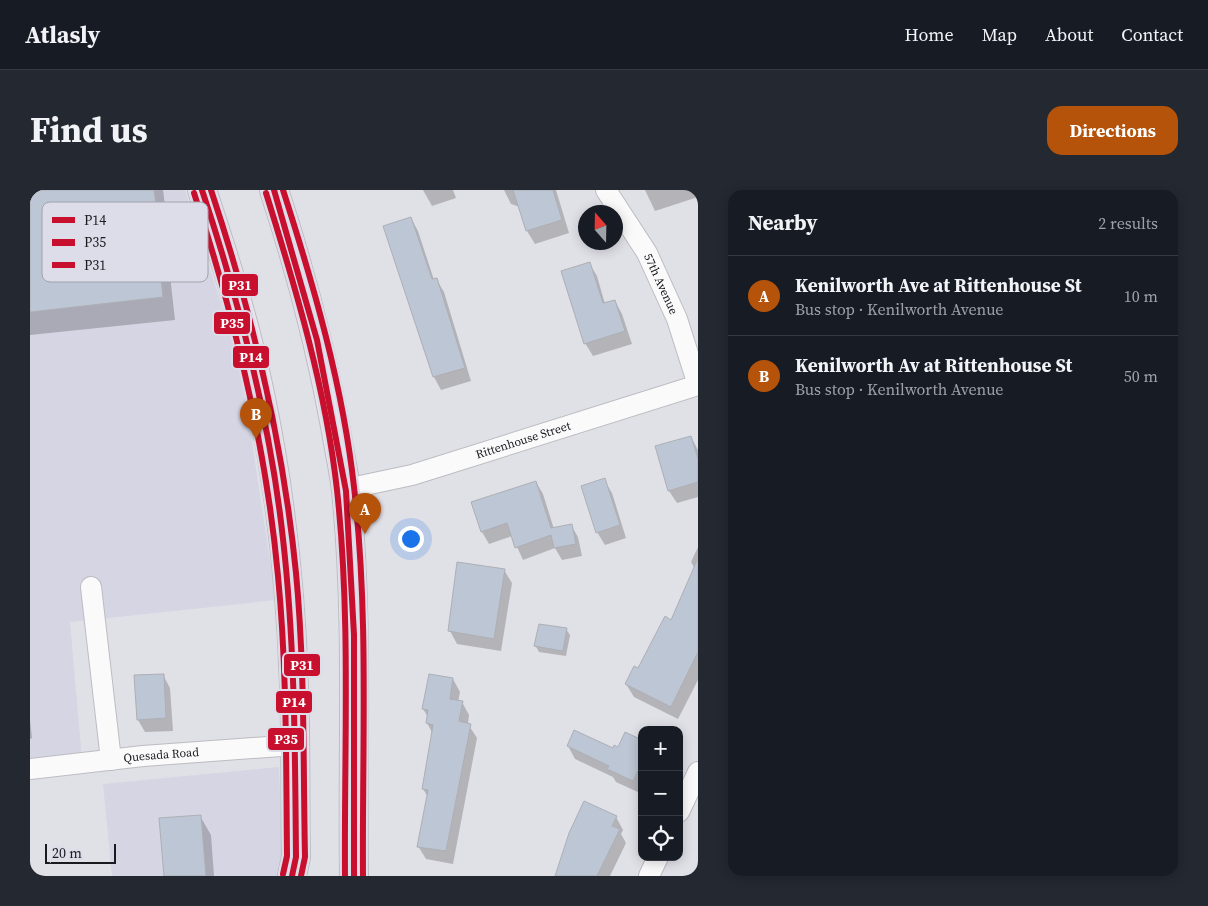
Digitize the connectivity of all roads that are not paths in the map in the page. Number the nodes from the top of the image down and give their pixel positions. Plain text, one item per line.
1 (202, 190) edge
2 (274, 190) edge
3 (606, 190) edge
4 (206, 202) edge
5 (208, 210) edge
6 (698, 385) edge
7 (346, 489) junction
8 (91, 587) dead end
9 (295, 745) junction
10 (111, 760) junction
11 (30, 770) edge
12 (698, 772) edge
13 (683, 804) edge
14 (656, 861) edge
15 (292, 876) edge
16 (354, 876) edge
17 (649, 876) edge

1 - 4 main road
2 - 7 main road
3 - 6 street, 57th Avenue
5 - 9 main road
6 - 7 street, Rittenhouse Street
7 - 16 main road
8 - 10 street
9 - 10 street, Quesada Road
9 - 15 main road
10 - 11 street, Quesada Road
12 - 13 street
14 - 17 street

